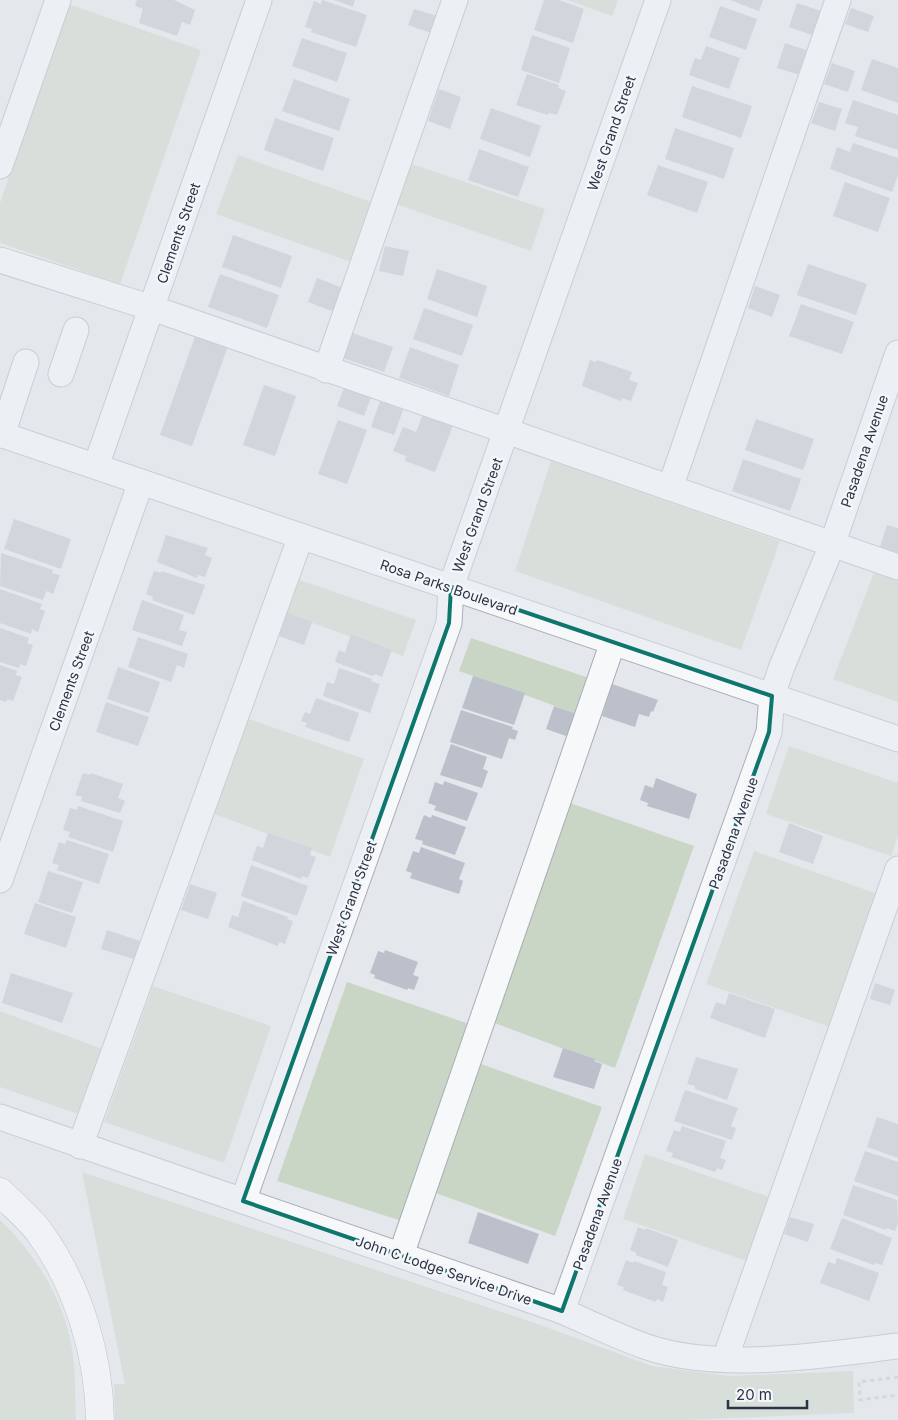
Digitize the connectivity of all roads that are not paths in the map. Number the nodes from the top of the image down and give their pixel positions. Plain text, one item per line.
1 (58, 0) edge
2 (259, 0) edge
3 (455, 0) edge
4 (658, 0) edge
5 (838, 0) edge
6 (0, 166) edge
7 (0, 260) edge
8 (152, 308) junction
9 (76, 330) dead end
10 (898, 353) edge
11 (26, 362) dead end
12 (326, 370) junction
13 (61, 374) dead end
14 (507, 432) junction
15 (1, 435) edge
16 (96, 466) junction
17 (141, 482) junction
18 (670, 488) junction
19 (301, 536) junction
20 (832, 545) junction
21 (898, 568) edge
22 (451, 588) junction
23 (613, 642) junction
24 (772, 696) junction
25 (898, 739) edge
26 (898, 870) edge
27 (0, 880) edge
28 (0, 1117) edge
29 (80, 1146) junction
30 (0, 1192) edge
31 (243, 1201) junction
32 (401, 1255) junction
33 (562, 1311) junction
34 (898, 1346) edge
35 (725, 1359) junction
36 (100, 1409) edge

1 - 6 street
2 - 8 street, Clements Street
3 - 12 street
4 - 14 street, West Grand Street
5 - 18 street
7 - 8 street
8 - 12 street
8 - 16 street, Clements Street
9 - 13 street
10 - 20 street, Pasadena Avenue
11 - 15 street
12 - 14 street
14 - 18 street
14 - 22 street, West Grand Street
15 - 16 street, Rosa Parks Boulevard
16 - 17 street, Rosa Parks Boulevard
17 - 19 street, Rosa Parks Boulevard
17 - 27 street, Clements Street
18 - 20 street
19 - 22 street, Rosa Parks Boulevard
19 - 29 street
20 - 21 street
20 - 24 street, Pasadena Avenue
22 - 23 street, Rosa Parks Boulevard
22 - 31 street, West Grand Street
23 - 24 street, Rosa Parks Boulevard
23 - 32 street
24 - 25 street, Rosa Parks Boulevard
24 - 33 street, Pasadena Avenue
26 - 35 street
28 - 29 street, John C Lodge Service Drive
29 - 31 street, John C Lodge Service Drive
30 - 36 highway
31 - 32 street, John C Lodge Service Drive
32 - 33 street, John C Lodge Service Drive
33 - 35 street, John C Lodge Service Drive
34 - 35 street, John C Lodge Service Drive

